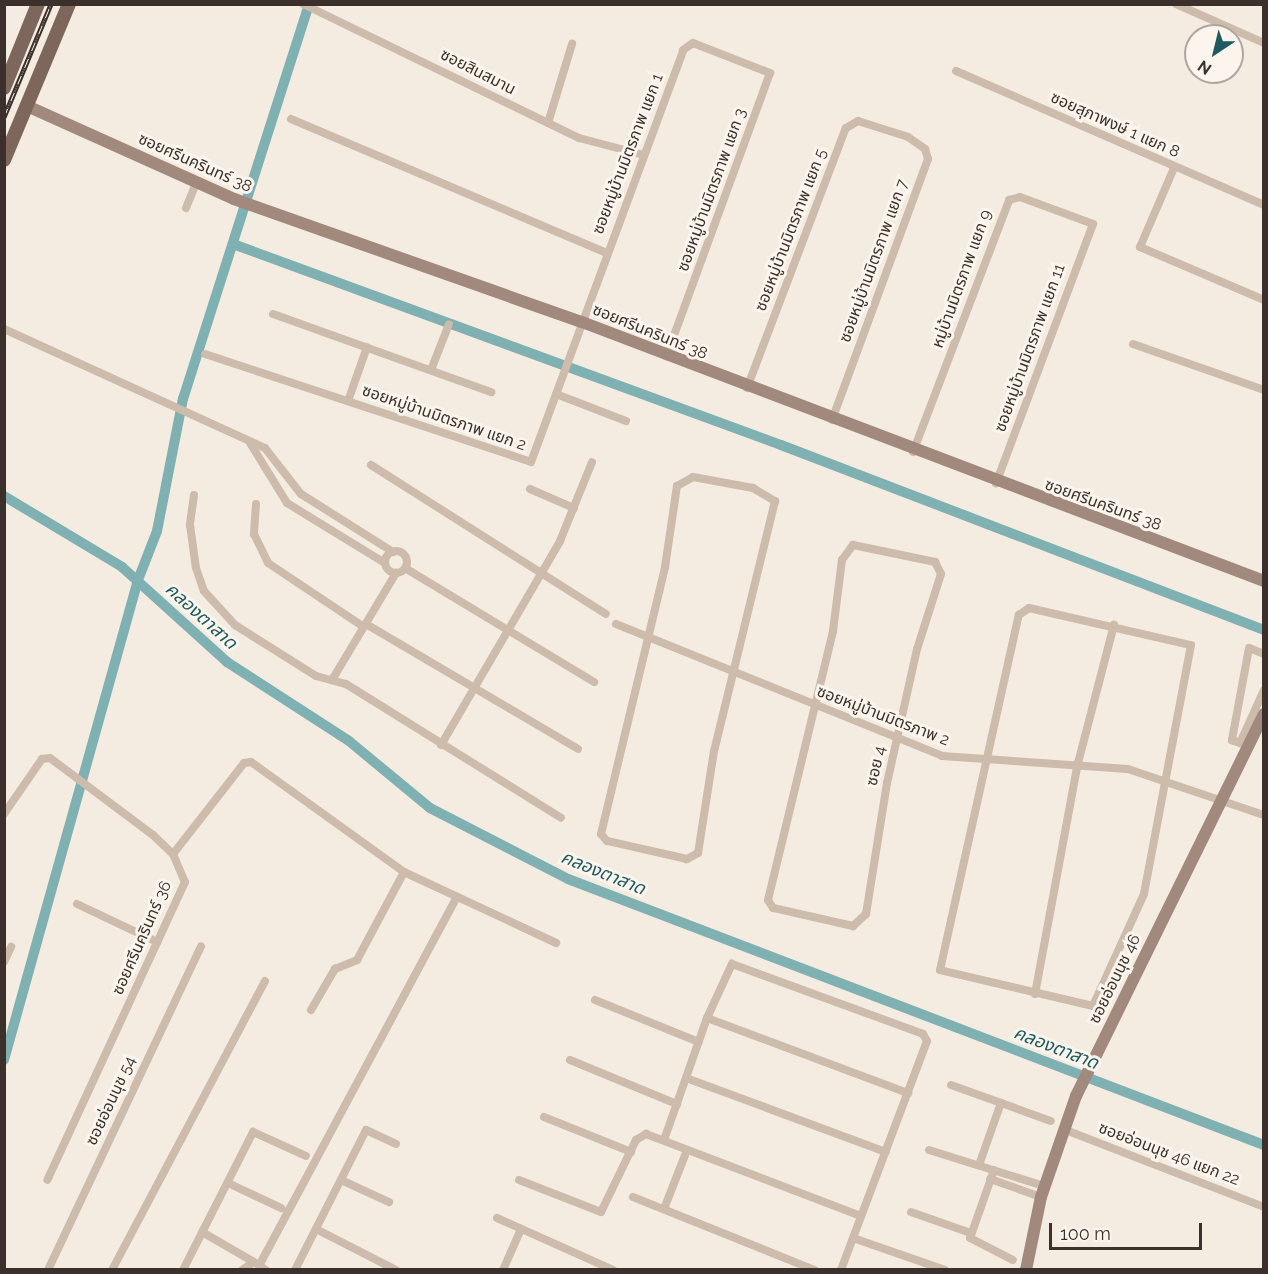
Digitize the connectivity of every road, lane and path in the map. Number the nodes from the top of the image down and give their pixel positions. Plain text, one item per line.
1 (38, 4) edge
2 (69, 4) edge
3 (303, 4) edge
4 (1176, 4) edge
5 (1263, 43) edge
6 (572, 44) dead end
7 (735, 56) joint
8 (956, 71) dead end
9 (5, 84) edge
10 (27, 106) junction
11 (291, 119) dead end
12 (548, 123) junction
13 (890, 132) joint
14 (644, 155) junction
15 (4, 160) edge
16 (1174, 168) junction
17 (196, 183) junction
18 (1263, 205) edge
19 (186, 208) dead end
20 (1093, 224) joint
21 (607, 253) junction
22 (1263, 300) edge
23 (273, 314) dead end
24 (582, 322) junction
25 (449, 324) dead end
26 (4, 329) edge
27 (1132, 344) dead end
28 (367, 346) junction
29 (205, 354) dead end
30 (666, 357) junction
31 (431, 370) junction
32 (747, 388) junction
33 (1263, 390) edge
34 (491, 392) dead end
35 (556, 394) junction
36 (348, 401) junction
37 (626, 420) dead end
38 (832, 421) junction
39 (249, 443) junction
40 (913, 452) junction
41 (592, 462) dead end
42 (371, 465) dead end
43 (996, 483) junction
44 (530, 489) dead end
45 (194, 495) dead end
46 (256, 504) dead end
47 (574, 508) junction
48 (393, 552) junction
49 (385, 563) junction
50 (405, 568) junction
51 (396, 573) junction
52 (541, 573) junction
53 (1263, 581) edge
54 (606, 614) dead end
55 (616, 624) dead end
56 (365, 625) junction
57 (1114, 625) junction
58 (509, 631) junction
59 (648, 638) junction
60 (1263, 654) edge
61 (732, 672) junction
62 (332, 680) junction
63 (594, 682) dead end
64 (475, 688) junction
65 (1263, 690) edge
66 (816, 707) junction
67 (1263, 714) edge
68 (897, 740) junction
69 (441, 745) junction
70 (578, 749) dead end
71 (991, 759) junction
72 (1078, 764) junction
73 (1167, 783) junction
74 (1222, 800) junction
75 (4, 814) edge
76 (1263, 815) edge
77 (561, 818) dead end
78 (173, 854) junction
79 (404, 872) junction
80 (457, 897) junction
81 (76, 904) dead end
82 (157, 942) junction
83 (556, 943) dead end
84 (201, 946) dead end
85 (12, 947) dead end
86 (4, 962) edge
87 (265, 981) dead end
88 (1035, 994) junction
89 (595, 1000) dead end
90 (311, 1010) dead end
91 (707, 1018) junction
92 (699, 1042) junction
93 (570, 1060) dead end
94 (686, 1078) junction
95 (951, 1085) dead end
96 (908, 1093) junction
97 (1001, 1103) junction
98 (677, 1104) junction
99 (544, 1118) dead end
100 (1051, 1121) dead end
101 (1063, 1129) junction
102 (664, 1140) junction
103 (396, 1144) dead end
104 (929, 1150) dead end
105 (631, 1152) junction
106 (886, 1152) junction
107 (685, 1155) dead end
108 (306, 1156) dead end
109 (979, 1165) junction
110 (994, 1170) junction
111 (990, 1179) junction
112 (46, 1180) dead end
113 (341, 1180) junction
114 (519, 1180) dead end
115 (228, 1183) junction
116 (1042, 1191) junction
117 (633, 1197) dead end
118 (389, 1202) dead end
119 (1263, 1207) edge
120 (281, 1208) dead end
121 (664, 1209) junction
122 (911, 1212) dead end
123 (861, 1216) junction
124 (496, 1218) dead end
125 (316, 1228) junction
126 (521, 1229) junction
127 (202, 1232) junction
128 (970, 1233) junction
129 (853, 1238) junction
130 (1013, 1260) dead end
131 (260, 1265) edge
132 (48, 1269) edge
133 (112, 1269) edge
134 (183, 1269) edge
135 (242, 1269) edge
136 (295, 1269) edge
137 (396, 1269) edge
138 (503, 1269) edge
139 (613, 1269) edge
140 (815, 1269) edge
141 (841, 1269) edge
142 (945, 1269) edge
143 (1026, 1269) edge

1 - 9 main road
2 - 10 main road
3 - 12 street, ซอยสินสมาน
4 - 5 street
6 - 12 street
7 - 14 street, ซอยหมู่บ้านมิตรภาพ แยก 1
7 - 30 street, ซอยหมู่บ้านมิตรภาพ แยก 3
8 - 16 street, ซอยสุภาพงษ์ 1 แยก 8
10 - 15 main road
10 - 17 street, ซอยศรีนครินทร์ 38
11 - 21 street
12 - 14 street, ซอยสินสมาน
13 - 32 street, ซอยหมู่บ้านมิตรภาพ แยก 5
13 - 38 street, ซอยหมู่บ้านมิตรภาพ แยก 7
14 - 21 street, ซอยหมู่บ้านมิตรภาพ แยก 1
16 - 18 street, ซอยสุภาพงษ์ 1 แยก 8
16 - 22 street
17 - 19 street
17 - 24 street, ซอยศรีนครินทร์ 38
20 - 40 street, หมู่บ้านมิตรภาพ แยก 9
20 - 43 street, ซอยหมู่บ้านมิตรภาพ แยก 11
21 - 24 street, ซอยหมู่บ้านมิตรภาพ แยก 1
23 - 28 street
24 - 30 street, ซอยศรีนครินทร์ 38
24 - 35 street, ซอยหมู่บ้านมิตรภาพ แยก 2
25 - 31 street
26 - 39 street
27 - 33 street
28 - 31 street
28 - 36 street
29 - 36 street, ซอยหมู่บ้านมิตรภาพ แยก 2
30 - 32 street, ซอยศรีนครินทร์ 38
31 - 34 street
32 - 38 street, ซอยศรีนครินทร์ 38
35 - 36 street, ซอยหมู่บ้านมิตรภาพ แยก 2
35 - 37 street
38 - 40 street, ซอยศรีนครินทร์ 38
39 - 48 street
39 - 49 street
40 - 43 street, ซอยศรีนครินทร์ 38
41 - 47 street
42 - 52 street
43 - 53 street, ซอยศรีนครินทร์ 38
44 - 47 street
45 - 62 street
46 - 56 street
47 - 52 street
48 - 49 street
48 - 50 street
49 - 51 street
50 - 51 street
50 - 58 street
51 - 56 street
52 - 54 street
52 - 58 street
55 - 59 street, ซอยหมู่บ้านมิตรภาพ 2
56 - 62 street
56 - 64 street
57 - 71 street
57 - 72 street
57 - 73 street
58 - 63 street
58 - 64 street
59 - 61 street, ซอยหมู่บ้านมิตรภาพ 2
59 - 61 street
59 - 61 street
60 - 65 street
61 - 66 street, ซอยหมู่บ้านมิตรภาพ 2
62 - 69 street
64 - 69 street
64 - 70 street
66 - 68 street, ซอยหมู่บ้านมิตรภาพ 2
66 - 68 street, ซอย 4
66 - 68 street, ซอย 4
67 - 74 street, ซอยอ่อนนุช 46
68 - 71 street, ซอยหมู่บ้านมิตรภาพ 2
69 - 77 street
71 - 72 street, ซอยหมู่บ้านมิตรภาพ 2
71 - 88 street
72 - 73 street, ซอยหมู่บ้านมิตรภาพ 2
72 - 88 street
73 - 74 street, ซอยหมู่บ้านมิตรภาพ 2
73 - 88 street
74 - 76 street, ซอยหมู่บ้านมิตรภาพ 2
74 - 101 street, ซอยอ่อนนุช 46
75 - 78 street
78 - 79 street
78 - 82 street, ซอยศรีนครินทร์ 36
79 - 80 street
79 - 90 street
80 - 83 street
80 - 131 street
81 - 82 street
82 - 112 street, ซอยศรีนครินทร์ 36
84 - 132 street, ซอยอ่อนนุช 54
85 - 86 street
87 - 133 street
89 - 92 street
91 - 92 street
91 - 96 street
91 - 96 street
92 - 94 street
93 - 98 street
94 - 98 street
94 - 106 street
95 - 97 street
96 - 106 street
97 - 100 street
97 - 109 street
98 - 102 street
99 - 105 street
101 - 116 street, ซอยอ่อนนุช 46
101 - 119 street, ซอยอ่อนนุช 46 แยก 22
102 - 105 street
102 - 123 street
103 - 113 street
104 - 109 street
105 - 114 street
106 - 123 street
107 - 121 street
108 - 115 street
109 - 110 street
110 - 111 street
110 - 116 street
111 - 116 street
111 - 128 street
113 - 118 street
113 - 125 street
115 - 120 street
115 - 127 street
116 - 143 street, ซอยอ่อนนุช 46
117 - 121 street
121 - 140 street
122 - 128 street
123 - 129 street
124 - 126 street
125 - 136 street
125 - 137 street
126 - 138 street
126 - 139 street
127 - 131 street
127 - 134 street
128 - 130 street
129 - 141 street
129 - 142 street
131 - 135 street

